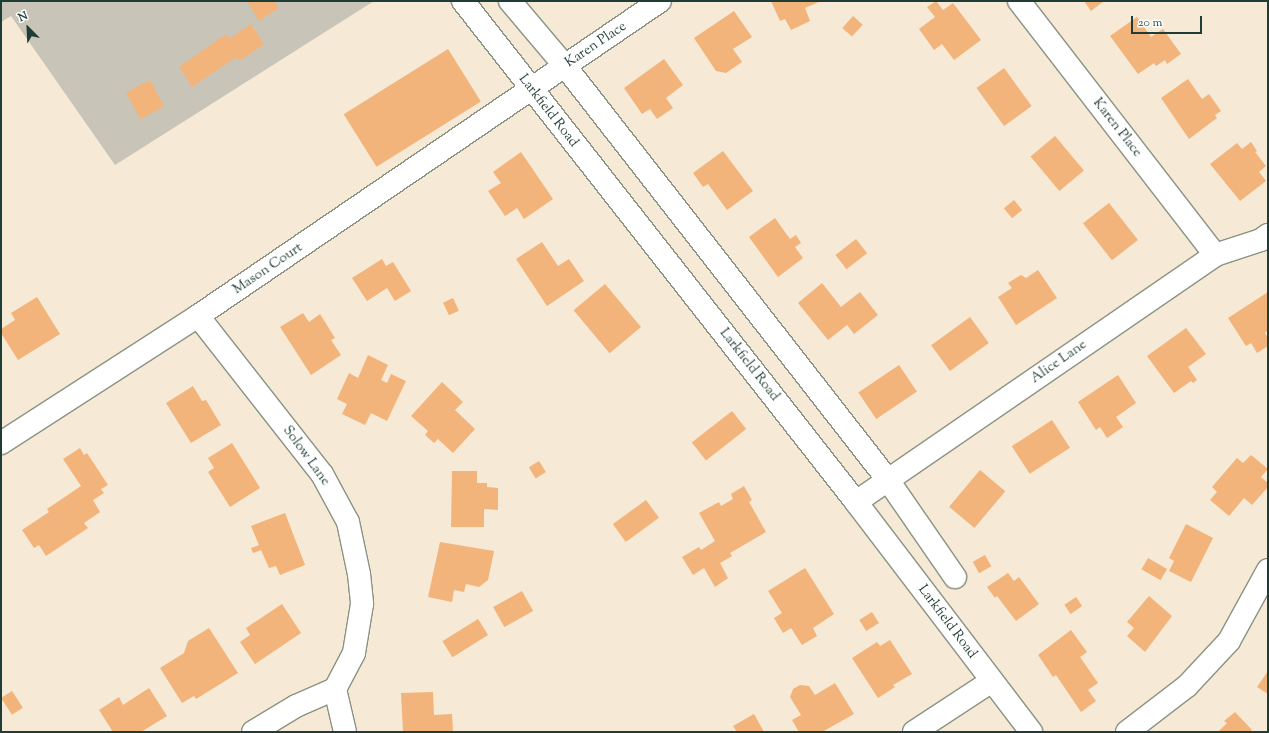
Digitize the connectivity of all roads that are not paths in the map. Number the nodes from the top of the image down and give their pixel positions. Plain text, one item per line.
1 (463, 1) edge
2 (510, 1) edge
3 (660, 1) edge
4 (1019, 1) edge
5 (565, 66) junction
6 (531, 88) junction
7 (1268, 235) edge
8 (1216, 255) junction
9 (198, 316) junction
10 (1, 443) edge
11 (888, 480) junction
12 (856, 502) junction
13 (1268, 570) edge
14 (956, 577) dead end
15 (992, 681) junction
16 (335, 689) junction
17 (253, 732) edge
18 (345, 732) edge
19 (914, 732) edge
20 (1031, 732) edge
21 (1127, 732) edge

1 - 6 street, Larkfield Road
2 - 5 street
3 - 5 street, Karen Place
4 - 8 street, Karen Place
5 - 6 street, Karen Place
5 - 11 street
6 - 9 street, Mason Court
6 - 12 street, Larkfield Road
7 - 8 street, Alice Lane
8 - 11 street, Alice Lane
9 - 10 street, Mason Court
9 - 16 street, Solow Lane
11 - 12 street, Alice Lane
11 - 14 street
12 - 15 street, Larkfield Road
13 - 21 street
15 - 19 street
15 - 20 street, Larkfield Road
16 - 17 street
16 - 18 street

